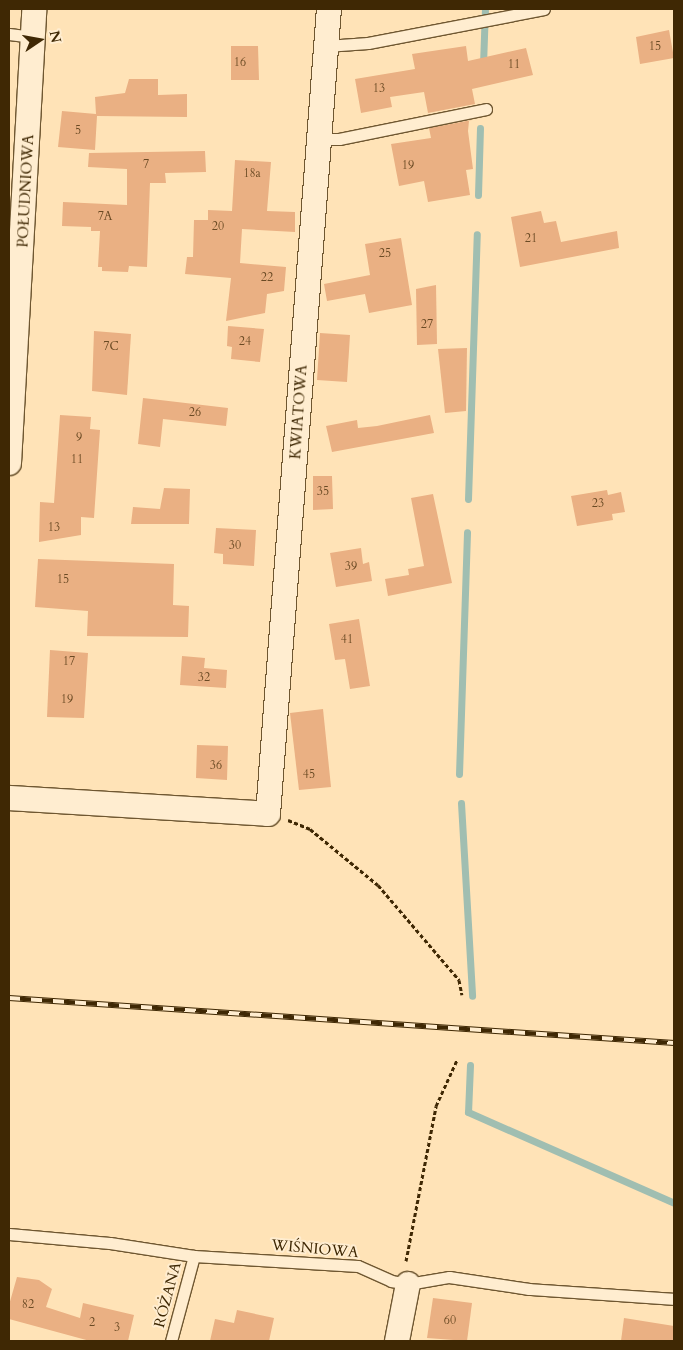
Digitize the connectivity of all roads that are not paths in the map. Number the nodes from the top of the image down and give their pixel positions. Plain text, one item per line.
1 (34, 9) edge
2 (329, 9) edge
3 (544, 9) edge
4 (9, 34) edge
5 (33, 37) junction
6 (326, 46) junction
7 (486, 108) dead end
8 (319, 139) junction
9 (9, 463) edge
10 (9, 798) edge
11 (9, 1234) edge
12 (194, 1256) junction
13 (408, 1284) junction
14 (674, 1299) edge
15 (171, 1341) edge
16 (397, 1341) edge

1 - 5 street, POŁUDNIOWA
2 - 6 street, KWIATOWA
3 - 6 lane
4 - 5 lane
5 - 9 street, POŁUDNIOWA
6 - 8 street, KWIATOWA
7 - 8 lane
8 - 10 street, KWIATOWA
11 - 12 lane, WIŚNIOWA
12 - 13 lane, WIŚNIOWA
12 - 15 lane, RÓŻANA
13 - 14 lane, WIŚNIOWA
13 - 16 street

